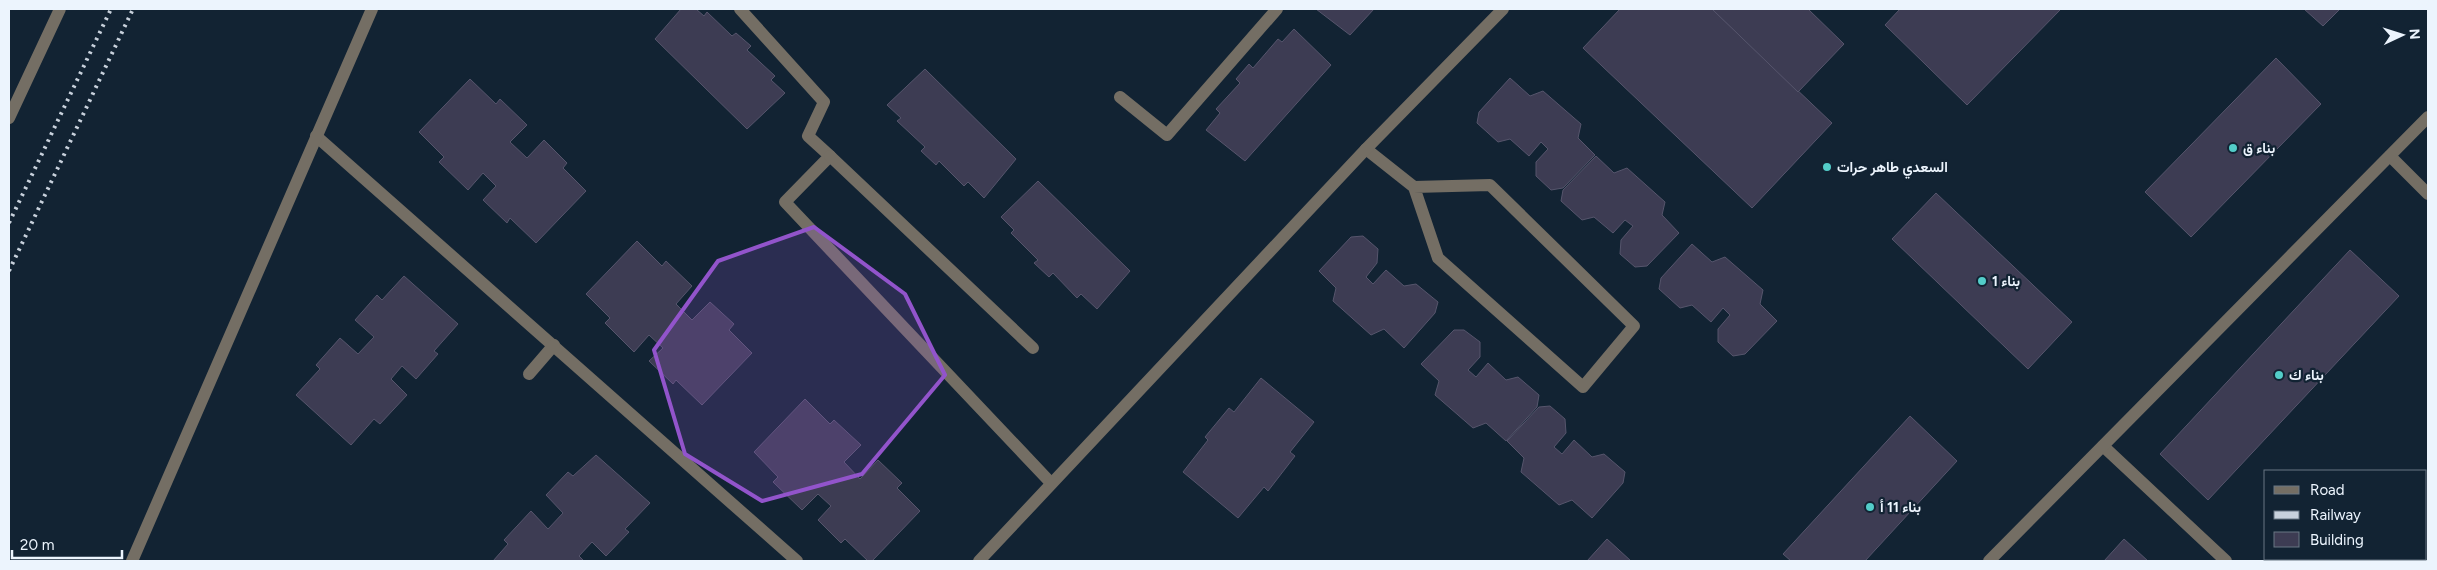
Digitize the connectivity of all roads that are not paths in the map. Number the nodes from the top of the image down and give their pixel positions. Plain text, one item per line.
1 (60, 9) edge
2 (372, 9) edge
3 (740, 9) edge
4 (1277, 9) edge
5 (1503, 9) edge
6 (1120, 97) dead end
7 (2428, 117) edge
8 (9, 118) edge
9 (316, 136) junction
10 (1366, 149) junction
11 (830, 156) junction
12 (2390, 156) junction
13 (1414, 187) junction
14 (2428, 194) edge
15 (554, 345) junction
16 (1033, 348) dead end
17 (529, 374) dead end
18 (2103, 446) junction
19 (1051, 483) junction
20 (132, 561) edge
21 (797, 561) edge
22 (979, 561) edge
23 (1990, 561) edge
24 (2226, 561) edge

1 - 8 street
2 - 9 street
3 - 11 street
4 - 6 street
5 - 10 street
7 - 12 street
9 - 15 street
9 - 20 street
10 - 13 street
10 - 19 street
11 - 16 street
11 - 19 street
12 - 14 street
12 - 18 street
13 - 13 street
15 - 17 street
15 - 21 street
18 - 23 street
18 - 24 street
19 - 22 street

